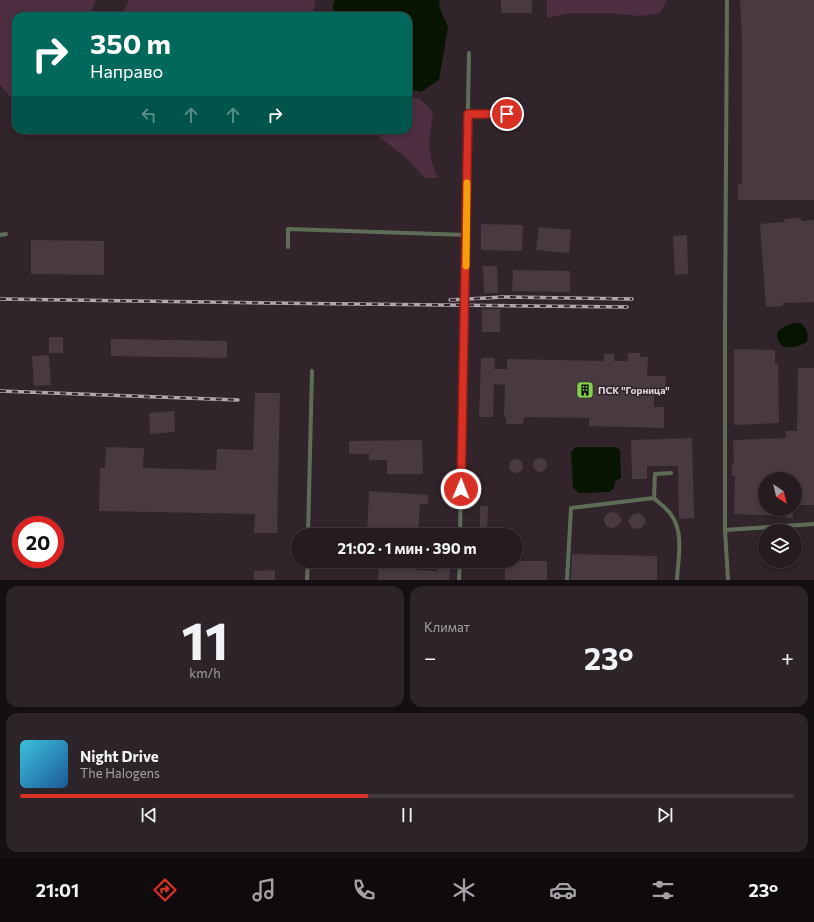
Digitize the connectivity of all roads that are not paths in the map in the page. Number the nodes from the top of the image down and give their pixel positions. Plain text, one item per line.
1 (727, 0) edge
2 (469, 53) dead end
3 (468, 114) junction
4 (507, 114) dead end
5 (6, 234) dead end
6 (0, 235) edge
7 (466, 235) junction
8 (288, 247) dead end
9 (312, 371) dead end
10 (671, 473) dead end
11 (654, 498) junction
12 (814, 524) edge
13 (308, 528) edge
14 (460, 528) edge
15 (725, 530) junction
16 (308, 568) edge
17 (460, 568) edge
18 (307, 580) edge
19 (459, 580) edge
20 (567, 580) edge
21 (677, 580) edge
22 (728, 580) edge

1 - 15 lane
2 - 3 lane
3 - 4 lane
3 - 7 lane
5 - 6 lane
7 - 8 lane
7 - 14 lane
9 - 13 lane
10 - 11 lane
11 - 20 lane
11 - 21 lane
12 - 15 lane
15 - 22 lane
16 - 18 lane
17 - 19 lane

